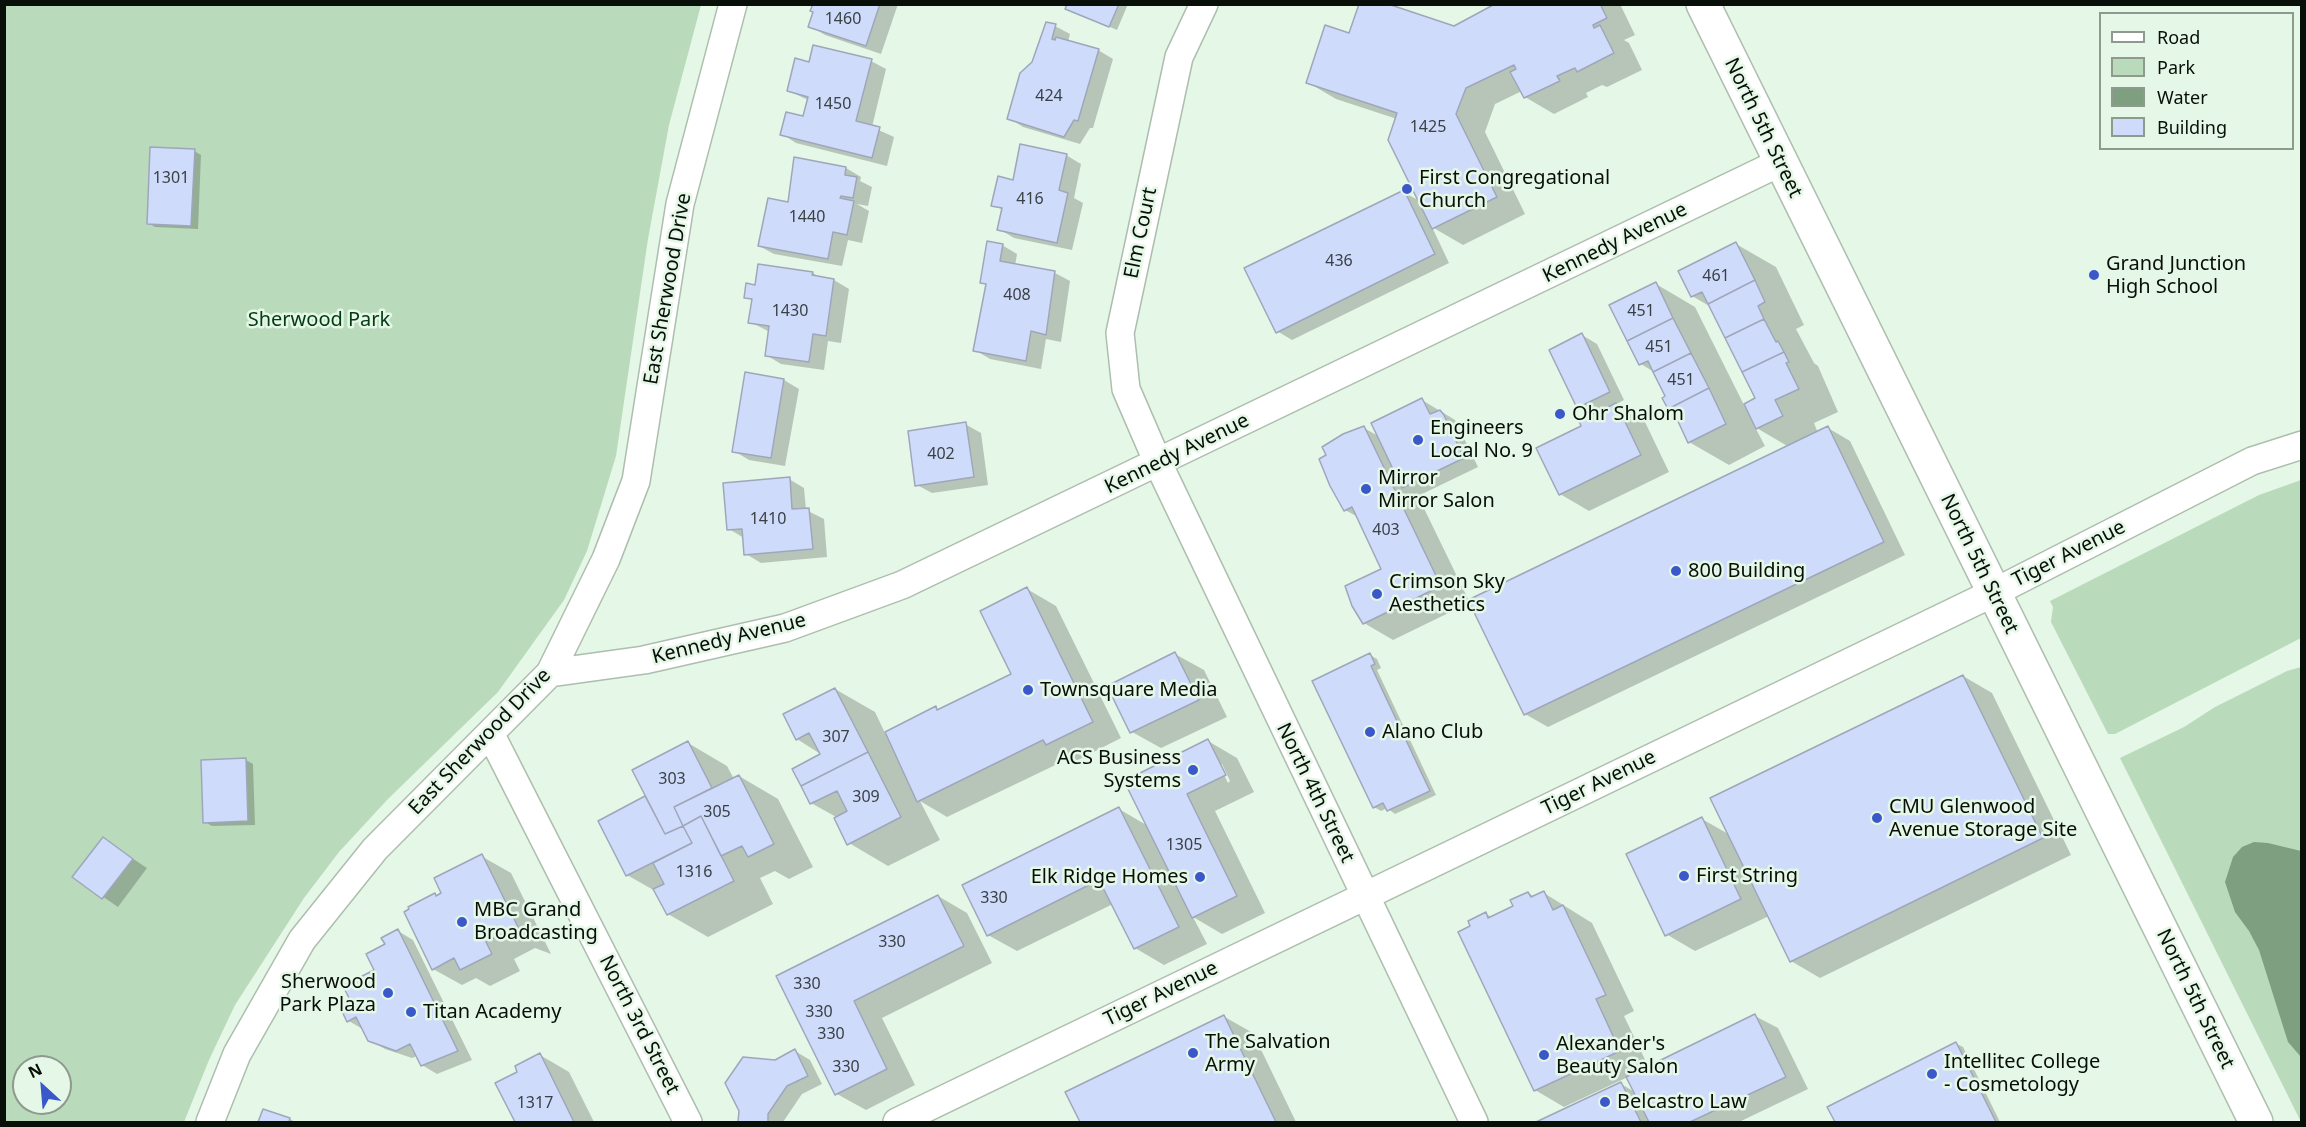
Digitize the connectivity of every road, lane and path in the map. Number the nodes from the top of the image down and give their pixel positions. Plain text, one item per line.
1 (733, 4) edge
2 (1204, 4) edge
3 (1702, 4) edge
4 (1779, 163) junction
5 (2301, 445) edge
6 (1158, 463) junction
7 (1993, 593) junction
8 (550, 673) junction
9 (491, 735) junction
10 (1364, 896) junction
11 (210, 1122) edge
12 (688, 1122) edge
13 (897, 1122) edge
14 (1474, 1122) edge
15 (2256, 1122) edge

1 - 8 street, East Sherwood Drive
2 - 6 street, Elm Court
3 - 4 street, North 5th Street
4 - 6 street, Kennedy Avenue
4 - 7 street, North 5th Street
5 - 7 street, Tiger Avenue
6 - 8 street, Kennedy Avenue
6 - 10 street, North 4th Street
7 - 10 street, Tiger Avenue
7 - 15 street, North 5th Street
8 - 9 street, East Sherwood Drive
9 - 11 street, East Sherwood Drive
9 - 12 street, North 3rd Street
10 - 13 street, Tiger Avenue
10 - 14 street, North 4th Street

